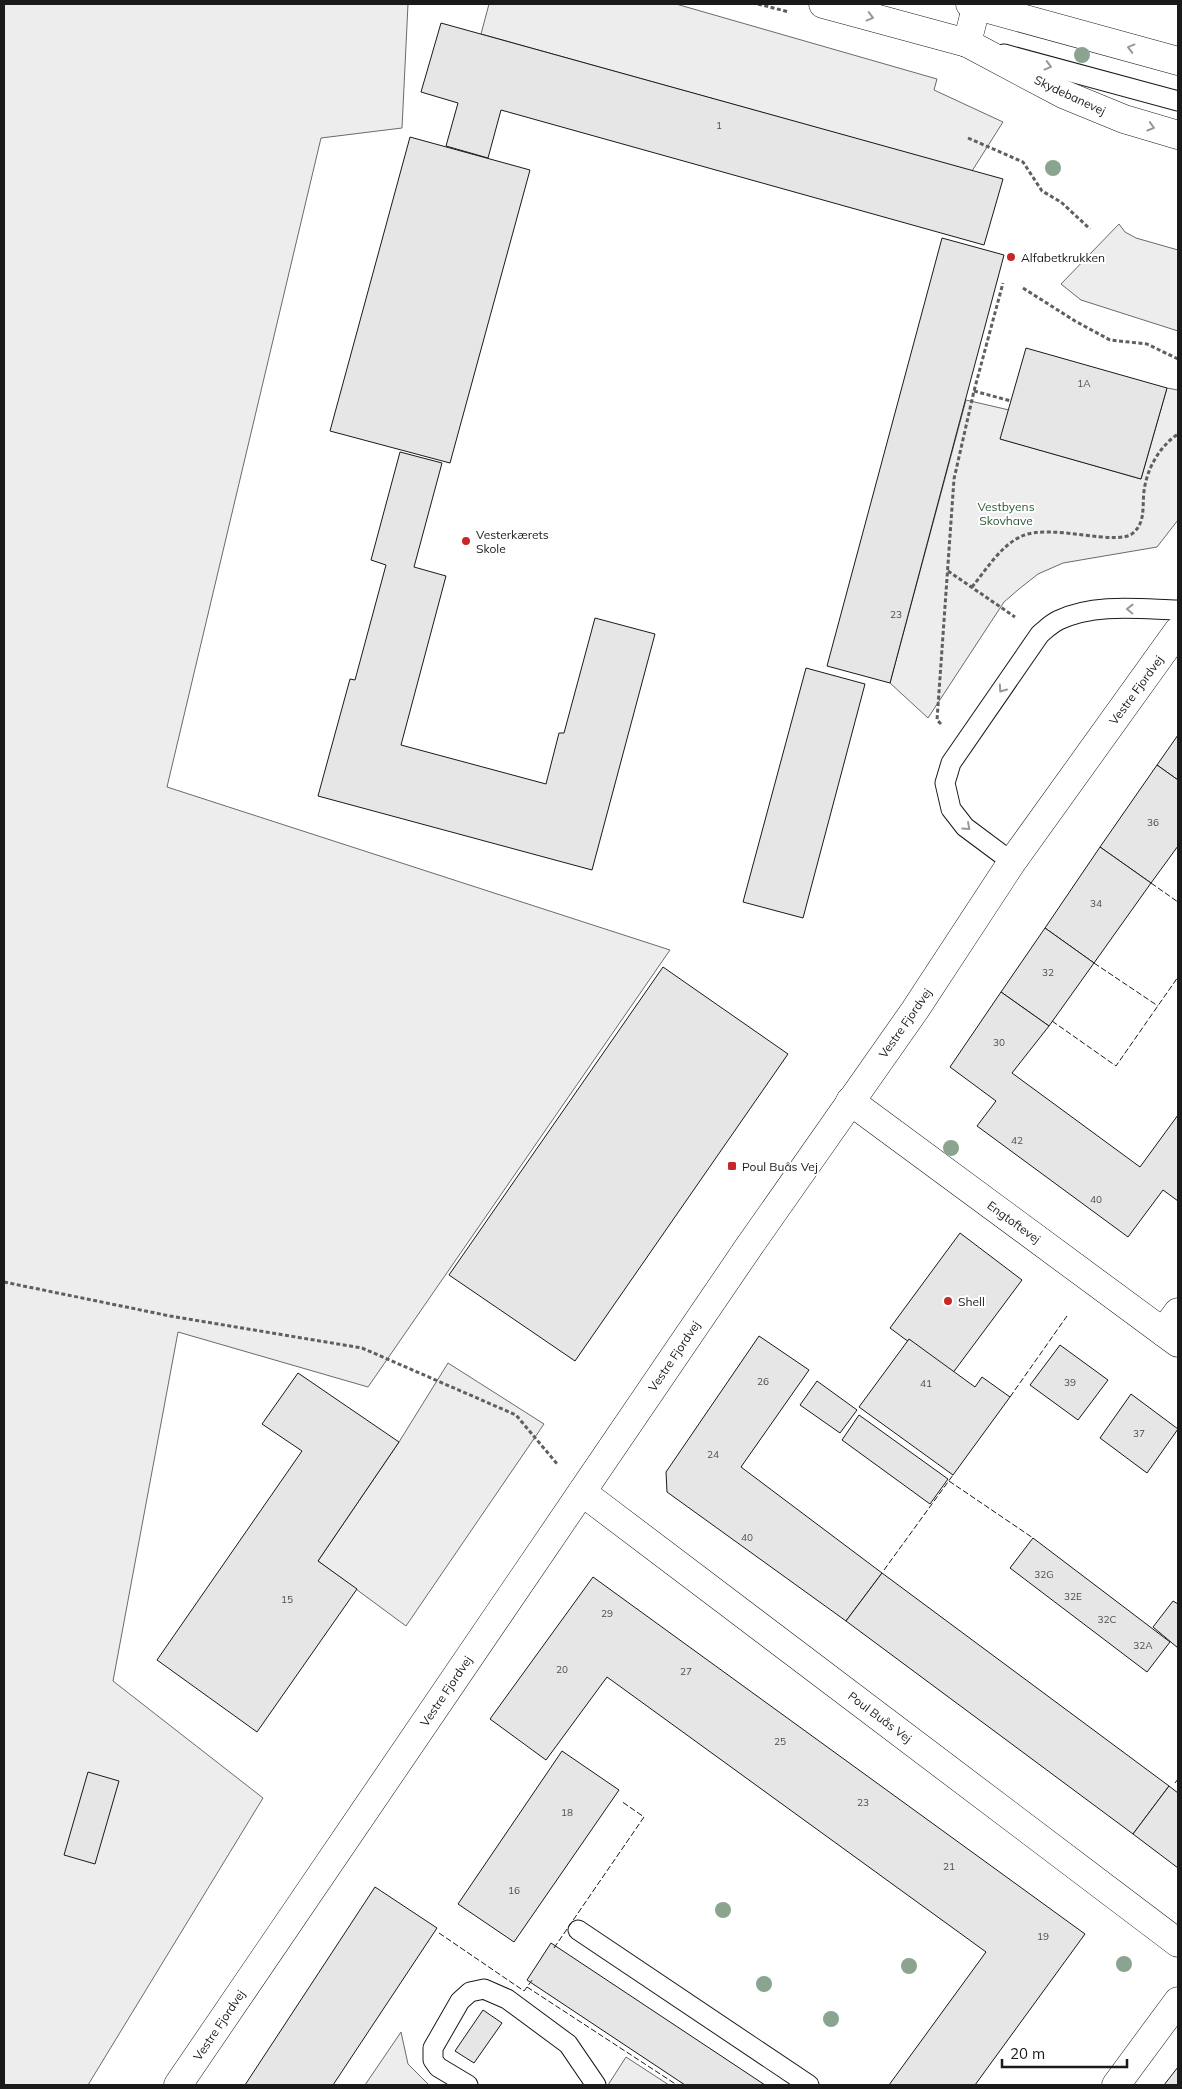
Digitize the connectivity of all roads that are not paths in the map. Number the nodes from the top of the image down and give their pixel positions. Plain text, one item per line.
1 (822, 4) edge
2 (974, 4) edge
3 (967, 43) junction
4 (1178, 61) edge
5 (1178, 101) edge
6 (1178, 135) edge
7 (1178, 610) edge
8 (1178, 631) edge
9 (1012, 862) junction
10 (850, 1101) junction
11 (1173, 1329) edge
12 (582, 1492) junction
13 (578, 1930) dead end
14 (1178, 1942) edge
15 (1178, 2001) edge
16 (178, 2085) edge
17 (468, 2085) edge
18 (596, 2085) edge
19 (809, 2085) edge
20 (1116, 2085) edge

1 -> 3 street, Skydebanevej
2 - 3 street
4 -> 2 street
3 -> 5 lane
3 -> 6 street, Skydebanevej
7 -> 9 lane
8 - 9 street, Vestre Fjordvej
9 - 10 street, Vestre Fjordvej
10 - 11 street, Engtoftevej
10 - 12 street, Vestre Fjordvej
12 - 14 street, Poul Buås Vej
12 - 16 street, Vestre Fjordvej
13 - 19 lane
15 - 20 street
17 - 18 lane

